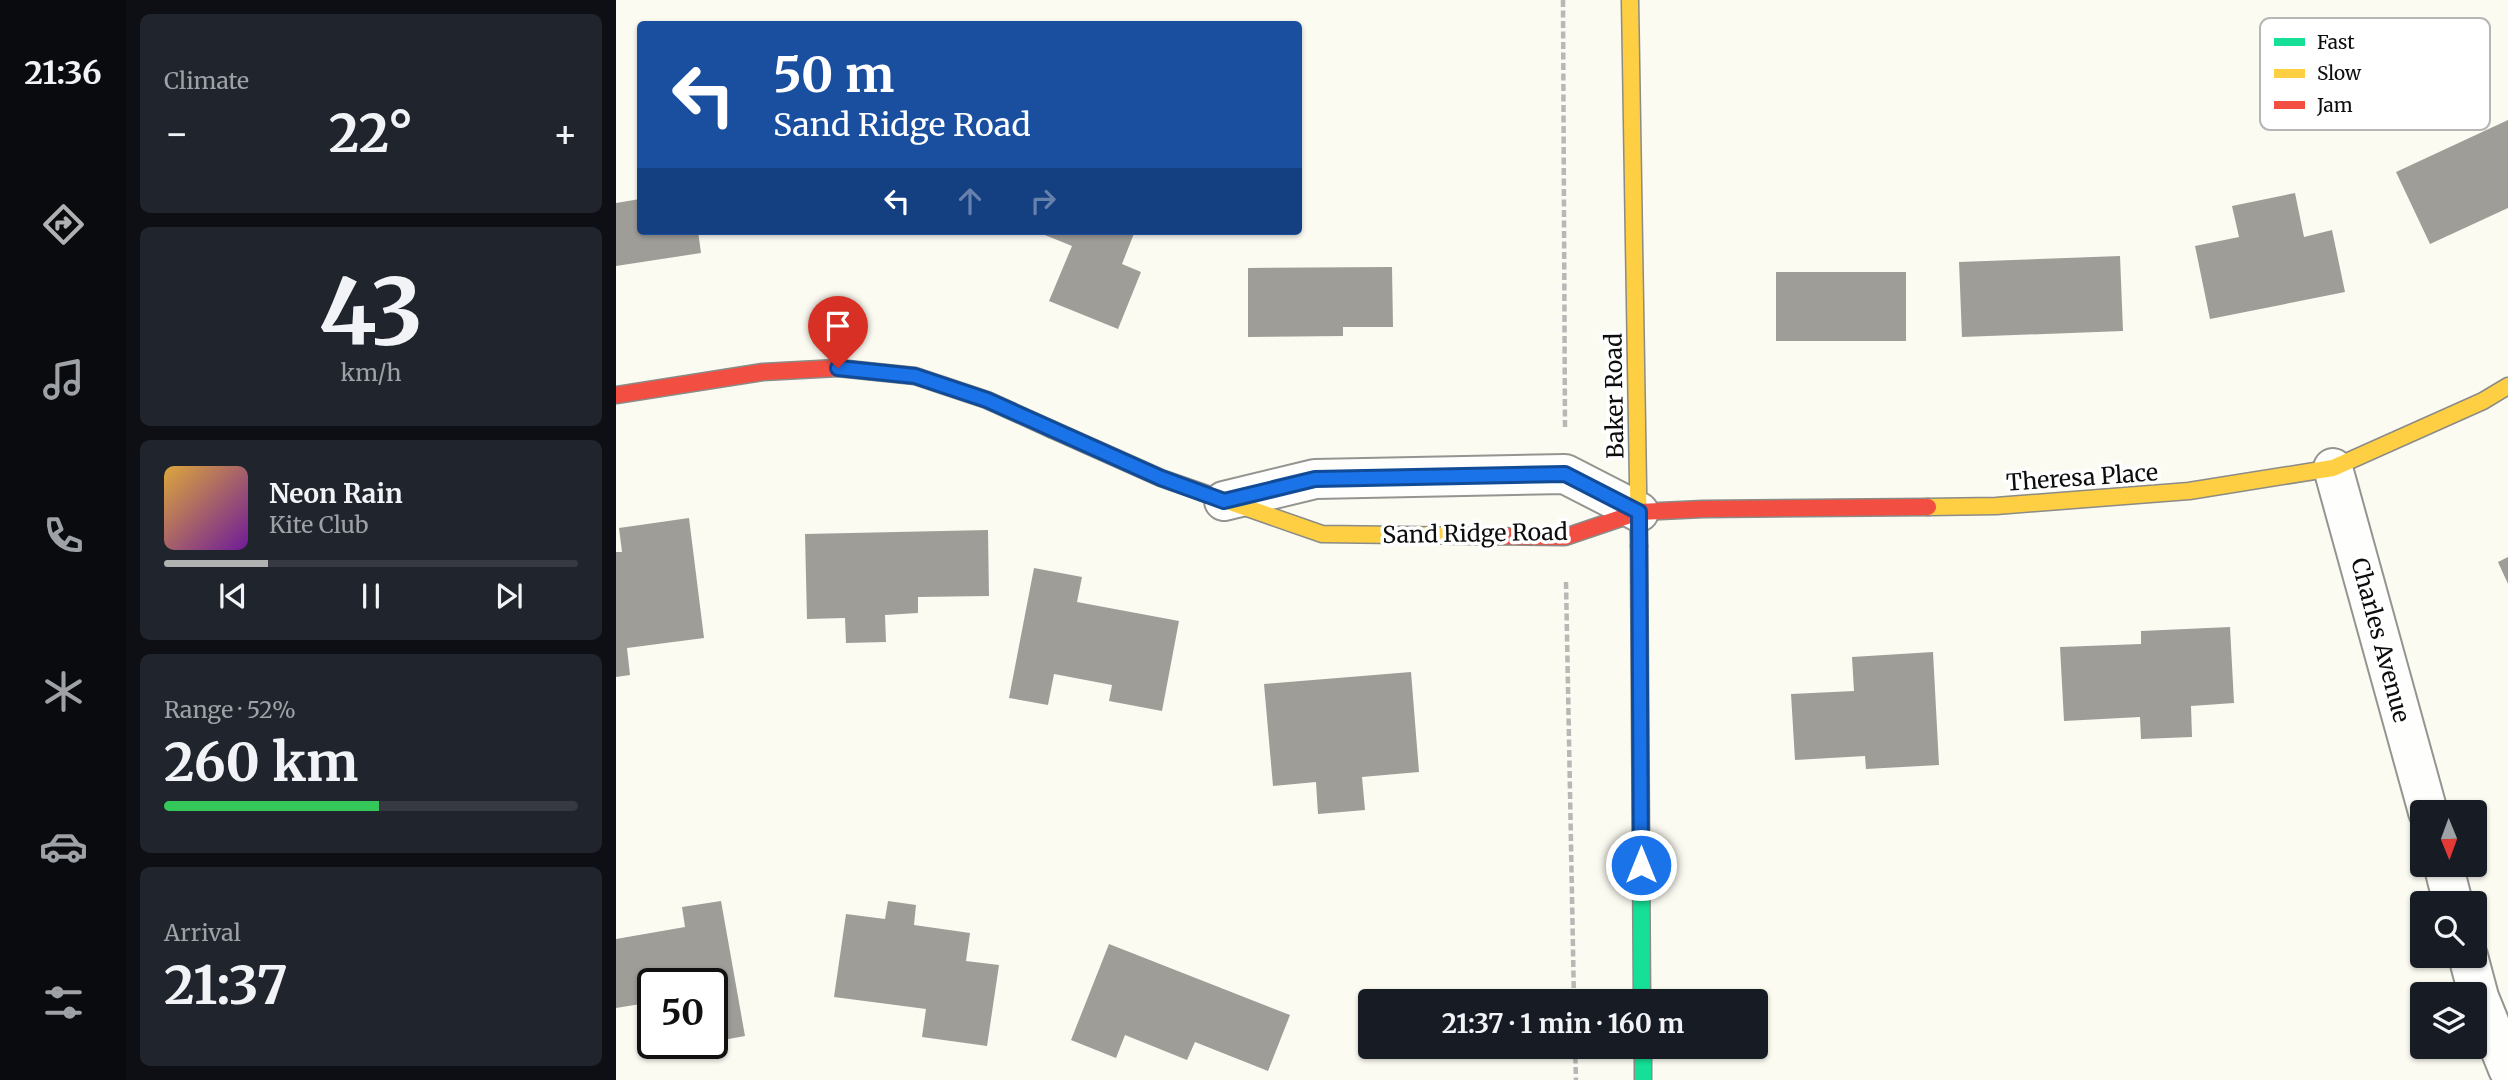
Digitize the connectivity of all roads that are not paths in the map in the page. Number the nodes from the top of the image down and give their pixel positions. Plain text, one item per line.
1 (1630, 0) edge
2 (2508, 386) edge
3 (616, 396) edge
4 (2333, 468) junction
5 (1224, 501) junction
6 (1639, 512) junction
7 (2425, 800) edge
8 (2471, 968) edge
9 (1642, 989) edge
10 (1643, 1059) edge
11 (2508, 1069) edge
12 (1643, 1080) edge

1 - 6 street, Baker Road
2 - 4 street, Theresa Place
3 - 5 street, Sand Ridge Road
4 - 6 street, Theresa Place
4 - 7 street, Charles Avenue
5 - 6 street, Sand Ridge Road
5 - 6 street
6 - 9 street, Baker Road
8 - 11 street
10 - 12 street

